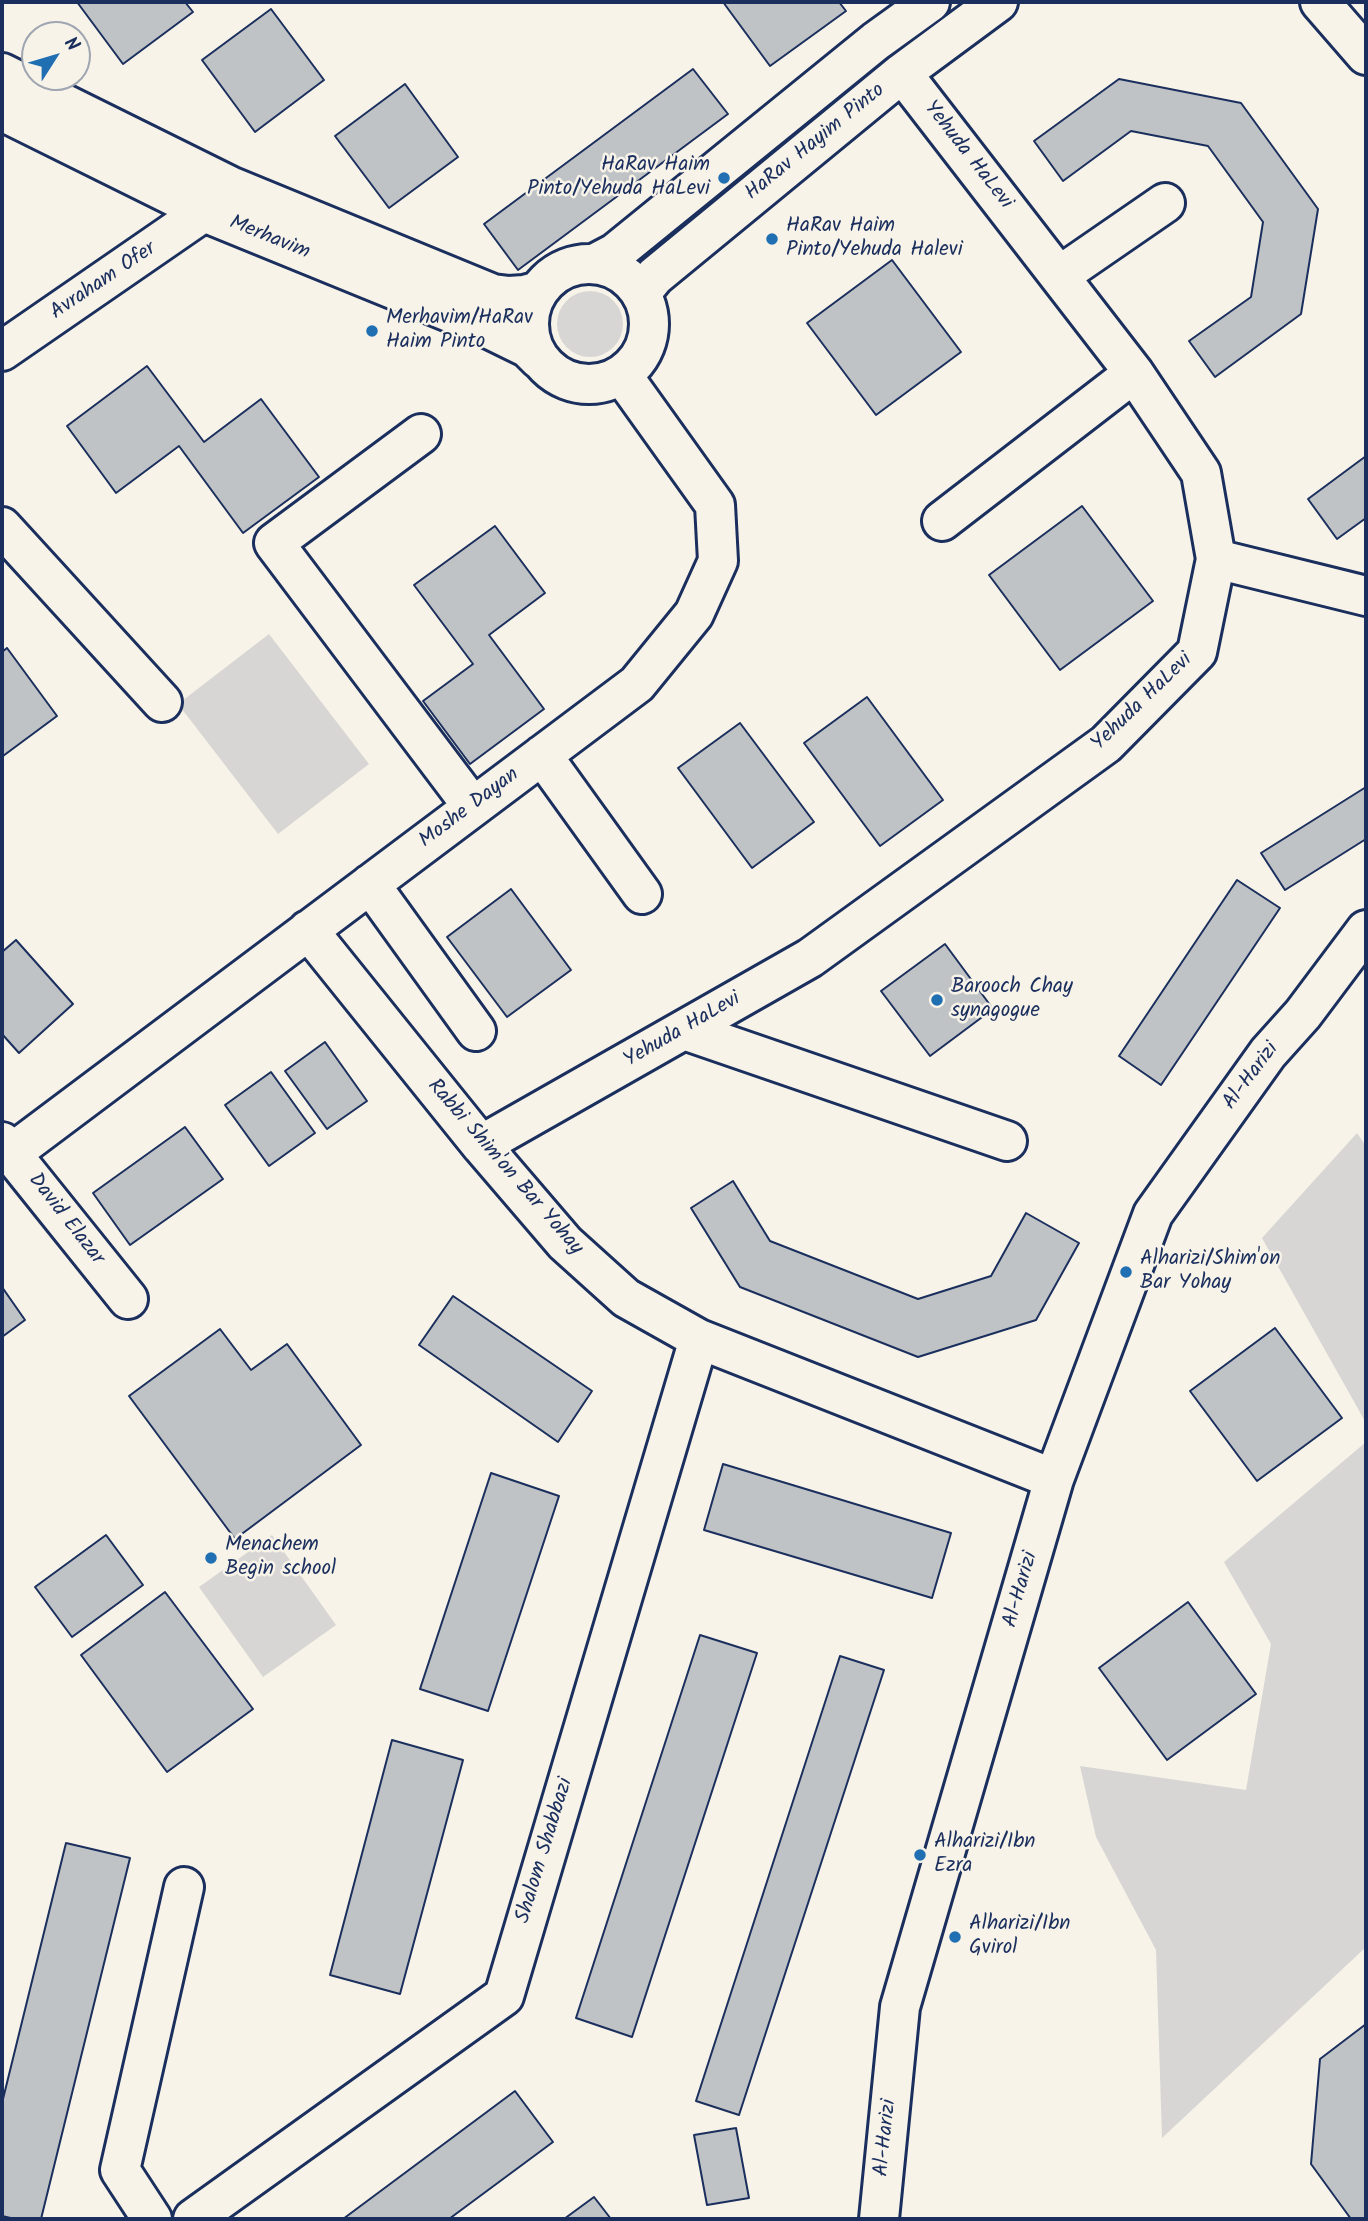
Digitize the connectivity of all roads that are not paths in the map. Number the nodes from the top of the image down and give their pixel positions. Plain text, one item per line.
1 (930, 2) edge
2 (998, 2) edge
3 (1320, 2) edge
4 (1366, 55) edge
5 (902, 73) junction
6 (2, 74) edge
7 (2, 111) edge
8 (1165, 203) dead end
9 (205, 211) junction
10 (594, 264) junction
11 (1059, 276) junction
12 (539, 291) junction
13 (641, 293) junction
14 (2, 351) edge
15 (539, 359) junction
16 (1134, 373) junction
17 (622, 375) junction
18 (421, 434) dead end
19 (942, 521) dead end
20 (2, 527) edge
21 (1216, 559) junction
22 (1366, 596) edge
23 (162, 702) dead end
24 (542, 755) junction
25 (473, 807) junction
26 (370, 884) junction
27 (642, 894) dead end
28 (308, 930) junction
29 (1366, 930) edge
30 (1366, 959) edge
31 (1303, 1014) junction
32 (684, 1030) junction
33 (476, 1031) dead end
34 (1007, 1141) dead end
35 (481, 1145) junction
36 (7, 1147) edge
37 (128, 1299) dead end
38 (699, 1339) junction
39 (1054, 1479) junction
40 (184, 1887) dead end
41 (152, 2219) edge
42 (192, 2219) edge
43 (879, 2219) edge

1 - 10 street, HaRav Hayim Pinto
2 - 5 street, HaRav Hayim Pinto
3 - 4 street
5 - 11 street, Yehuda HaLevi
5 - 13 street, HaRav Hayim Pinto
6 - 12 street, Merhavim
7 - 9 street, Merhavim
8 - 11 street
9 - 14 street, Avraham Ofer
9 - 15 street, Merhavim
10 - 12 street
10 - 13 street
11 - 16 street, Yehuda HaLevi
12 - 15 street
13 - 17 street
15 - 17 street
16 - 19 street
16 - 21 street, Yehuda HaLevi
17 - 24 street, Moshe Dayan
18 - 25 street
20 - 23 street
21 - 22 street
21 - 32 street, Yehuda HaLevi
24 - 25 street, Moshe Dayan
24 - 27 street
25 - 26 street, Moshe Dayan
26 - 28 street, Moshe Dayan
26 - 33 street
28 - 35 street, Rabbi Shim'on Bar Yohay
28 - 36 street, Moshe Dayan
29 - 31 street, Al-Harizi
30 - 31 street, Al-Harizi
31 - 39 street, Al-Harizi
32 - 34 street
32 - 35 street, Yehuda HaLevi
35 - 38 street, Rabbi Shim'on Bar Yohay
36 - 37 street, David Elazar
38 - 39 street, Rabbi Shim'on Bar Yohay
38 - 42 street, Shalom Shabbazi
39 - 43 street, Al-Harizi
40 - 41 street

